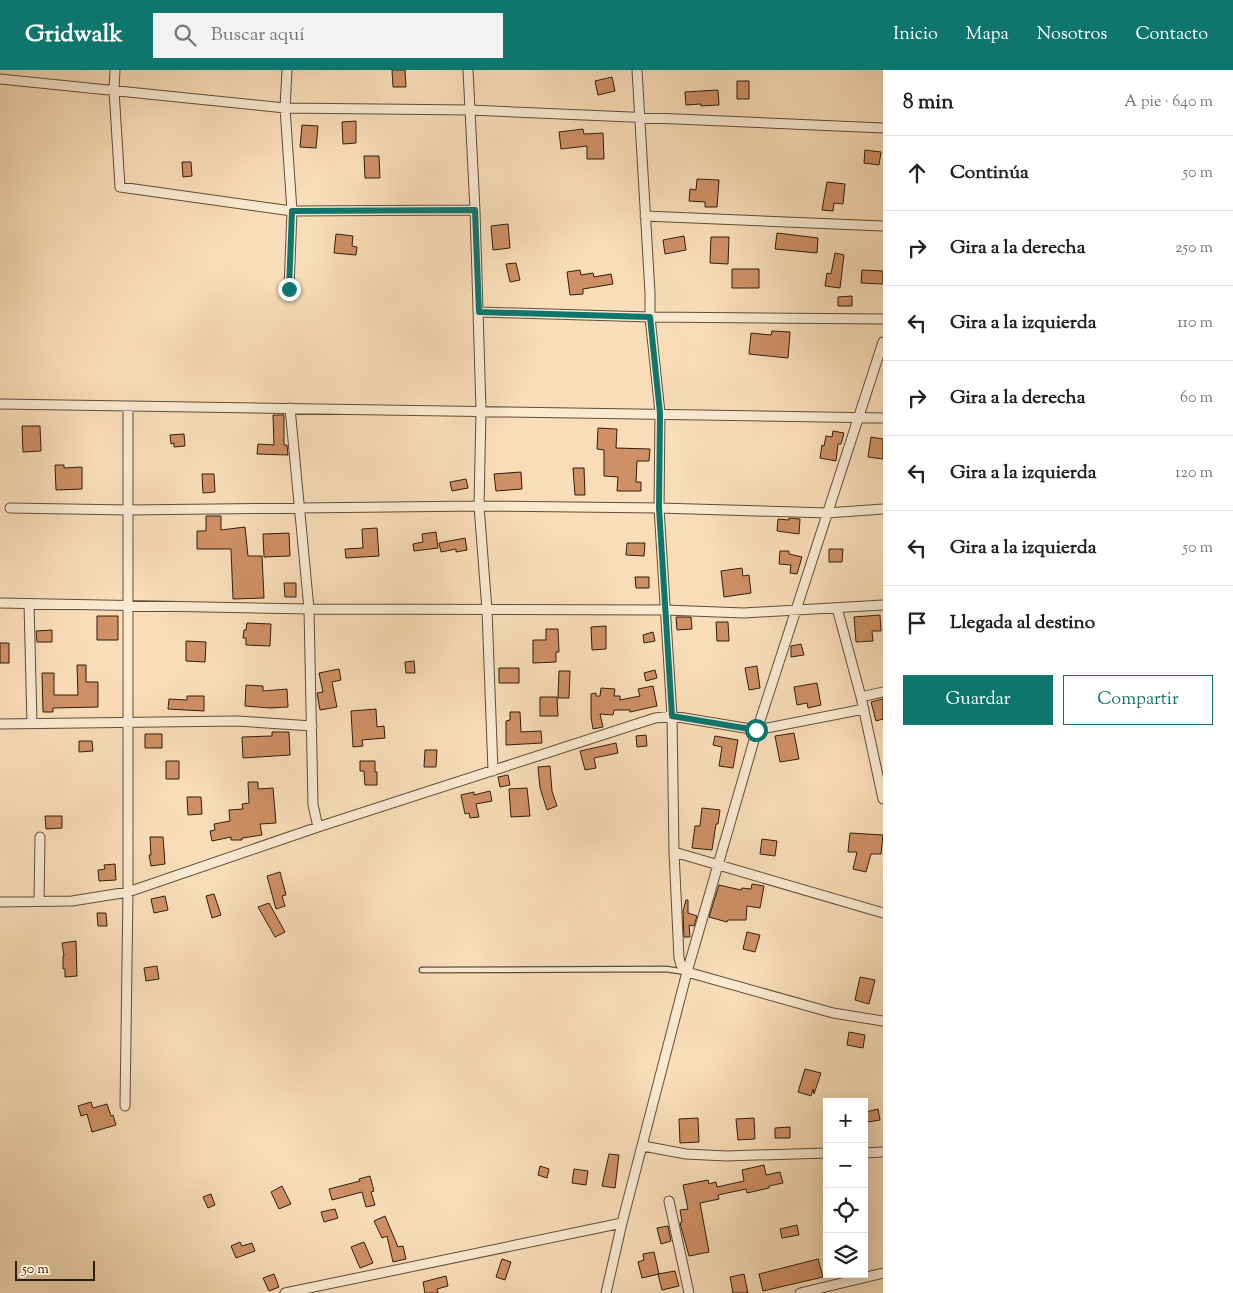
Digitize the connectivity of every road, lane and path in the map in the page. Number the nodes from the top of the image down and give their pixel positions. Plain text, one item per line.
1 (115, 70) edge
2 (287, 70) edge
3 (468, 70) edge
4 (637, 70) edge
5 (0, 79) edge
6 (114, 90) junction
7 (285, 108) junction
8 (470, 110) junction
9 (639, 118) junction
10 (883, 128) edge
11 (475, 210) junction
12 (292, 211) junction
13 (645, 216) junction
14 (883, 226) edge
15 (289, 289) dead end
16 (479, 312) junction
17 (650, 317) junction
18 (883, 318) edge
19 (883, 342) edge
20 (0, 404) edge
21 (128, 406) junction
22 (290, 408) junction
23 (481, 410) junction
24 (660, 413) junction
25 (859, 418) junction
26 (883, 418) edge
27 (479, 506) junction
28 (10, 508) dead end
29 (300, 508) junction
30 (659, 508) junction
31 (883, 509) edge
32 (128, 510) junction
33 (828, 513) junction
34 (0, 604) edge
35 (28, 604) junction
36 (883, 605) edge
37 (128, 606) junction
38 (837, 608) junction
39 (309, 609) junction
40 (487, 610) junction
41 (665, 610) junction
42 (795, 611) junction
43 (883, 692) edge
44 (861, 696) junction
45 (864, 710) junction
46 (672, 716) junction
47 (32, 723) junction
48 (128, 723) junction
49 (0, 724) edge
50 (312, 726) junction
51 (756, 730) junction
52 (493, 771) junction
53 (883, 799) edge
54 (318, 827) junction
55 (40, 837) dead end
56 (674, 852) junction
57 (718, 864) junction
58 (128, 892) junction
59 (39, 900) junction
60 (0, 902) edge
61 (883, 913) edge
62 (422, 970) dead end
63 (687, 972) junction
64 (883, 1021) edge
65 (125, 1106) dead end
66 (643, 1146) junction
67 (883, 1152) edge
68 (868, 1153) edge
69 (823, 1154) edge
70 (669, 1201) dead end
71 (622, 1223) junction
72 (883, 1273) edge
73 (285, 1293) edge
74 (606, 1293) edge
75 (689, 1293) edge
76 (800, 1293) edge

1 - 6 street
2 - 7 street
3 - 8 street
4 - 9 street
5 - 6 street
6 - 7 street
6 - 12 street
7 - 8 street
7 - 12 street
8 - 9 street
8 - 11 street
9 - 10 street
9 - 13 street
11 - 12 street
11 - 16 street
12 - 15 street
13 - 14 street
13 - 17 street
16 - 17 street
16 - 23 street
17 - 18 street
17 - 24 street
19 - 25 street
20 - 21 street
21 - 22 street
21 - 32 street
22 - 23 street
22 - 29 street
23 - 24 street
23 - 27 street
24 - 25 street
24 - 30 street
25 - 26 street
25 - 33 street
27 - 29 street
27 - 30 street
27 - 40 street
28 - 32 street
29 - 32 street
29 - 39 street
30 - 33 street
30 - 41 street
31 - 33 street
32 - 37 street
33 - 42 street
34 - 35 street
35 - 37 street
35 - 47 street
36 - 38 street
37 - 39 street
37 - 48 street
38 - 42 street
38 - 44 street
39 - 40 street
39 - 50 street
40 - 41 street
40 - 52 street
41 - 42 street
41 - 46 street
42 - 51 street
43 - 44 street
44 - 45 street
45 - 51 street
45 - 53 street
46 - 51 street
46 - 52 street
46 - 56 street
47 - 48 street
47 - 49 street
48 - 50 street
48 - 58 street
50 - 54 street
51 - 57 street
52 - 54 street
54 - 58 street
55 - 59 street
56 - 57 street
56 - 63 street
57 - 61 street
57 - 63 street
58 - 59 street
58 - 65 street
59 - 60 street
62 - 63 lane
63 - 64 street
63 - 66 street
66 - 69 street
66 - 71 street
67 - 68 street
70 - 75 street
71 - 73 street
71 - 74 street
72 - 76 street

